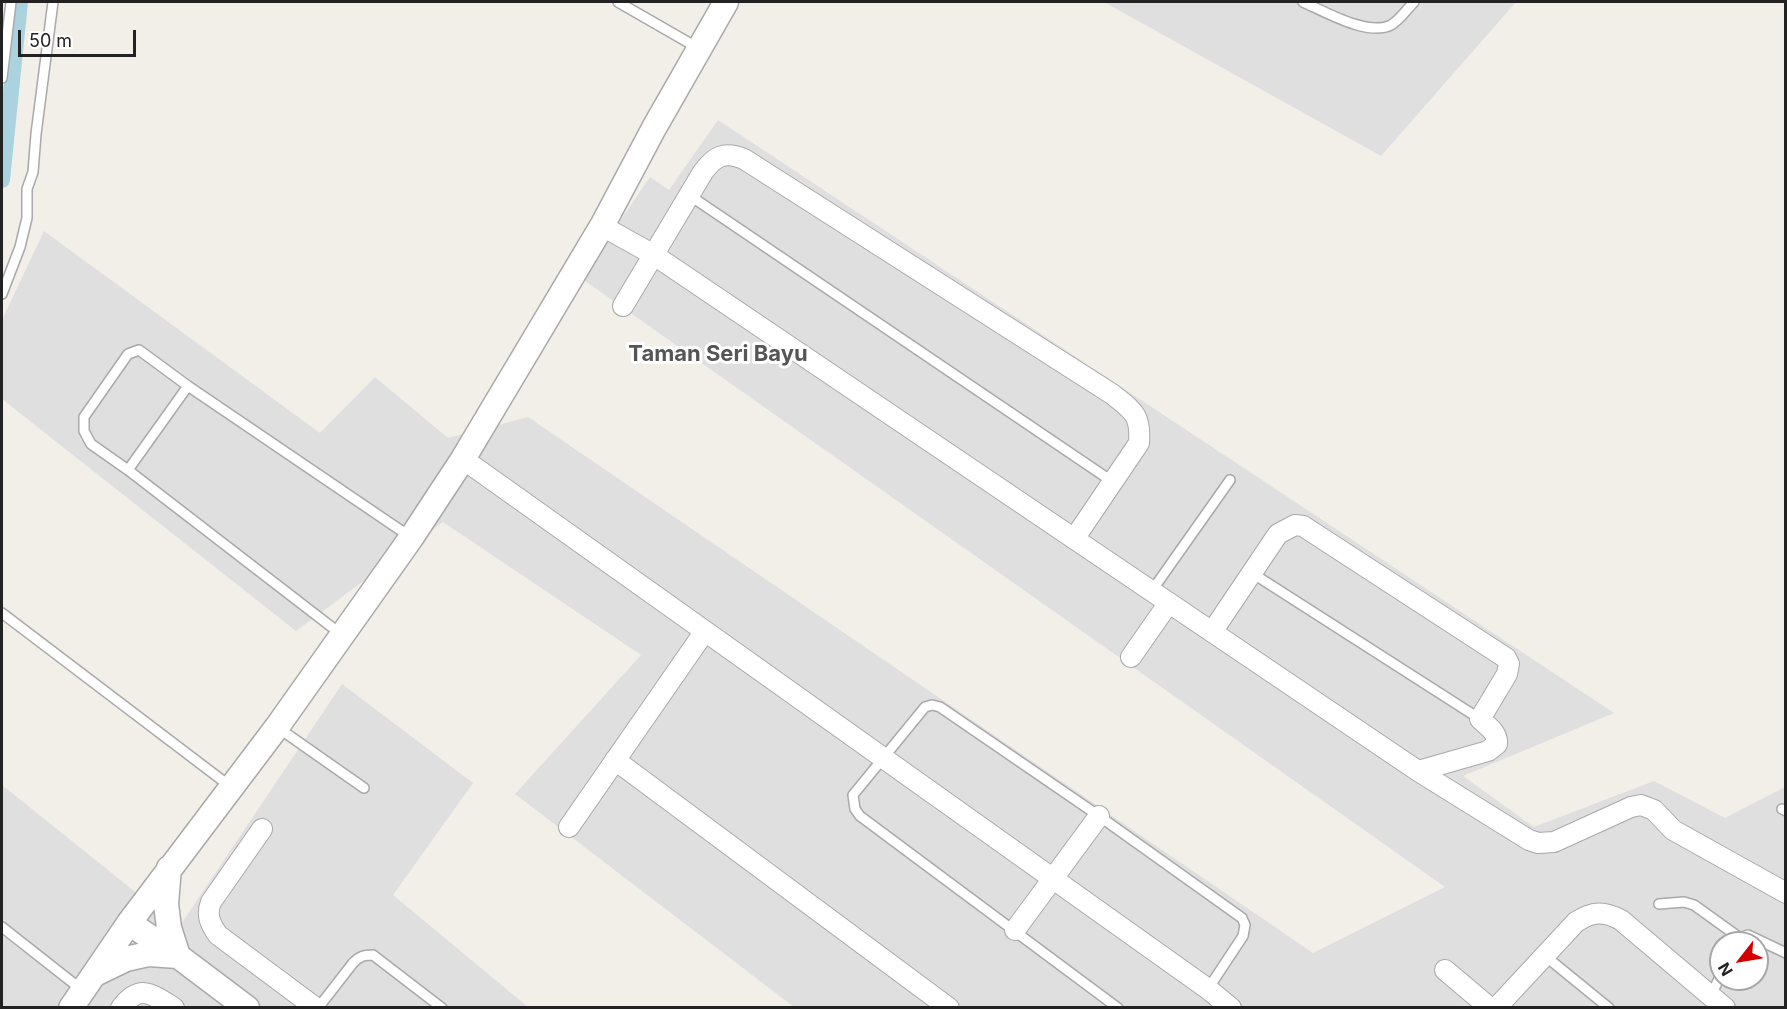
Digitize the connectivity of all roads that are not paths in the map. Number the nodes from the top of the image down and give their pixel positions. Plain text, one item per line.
1 (10, 2) edge
2 (53, 2) edge
3 (618, 2) edge
4 (726, 2) edge
5 (1303, 2) edge
6 (1414, 2) edge
7 (700, 49) junction
8 (2, 78) edge
9 (689, 195) junction
10 (602, 226) junction
11 (654, 255) junction
12 (2, 294) edge
13 (622, 306) dead end
14 (188, 386) junction
15 (463, 459) junction
16 (128, 470) junction
17 (1230, 480) dead end
18 (1113, 482) junction
19 (411, 538) junction
20 (1074, 539) junction
21 (1251, 572) junction
22 (1151, 591) junction
23 (1168, 604) junction
24 (2, 613) edge
25 (705, 631) junction
26 (1212, 632) junction
27 (342, 635) junction
28 (1131, 657) dead end
29 (1480, 719) junction
30 (277, 727) junction
31 (883, 758) junction
32 (615, 760) junction
33 (1418, 771) junction
34 (231, 787) junction
35 (364, 788) dead end
36 (1099, 816) junction
37 (569, 827) dead end
38 (262, 829) dead end
39 (170, 868) junction
40 (1054, 879) junction
41 (1785, 893) edge
42 (1659, 904) dead end
43 (129, 923) junction
44 (2, 927) edge
45 (1015, 930) junction
46 (1726, 931) edge
47 (1769, 945) edge
48 (1785, 953) edge
49 (1544, 955) junction
50 (178, 956) junction
51 (1445, 970) dead end
52 (1208, 989) junction
53 (81, 991) edge
54 (1718, 1001) edge
55 (121, 1008) edge
56 (174, 1008) edge
57 (247, 1008) edge
58 (317, 1008) edge
59 (442, 1008) edge
60 (949, 1008) edge
61 (1118, 1008) edge
62 (1231, 1008) edge
63 (1490, 1008) edge
64 (1496, 1008) edge
65 (1609, 1008) edge

1 - 8 lane
2 - 12 lane
3 - 7 lane
4 - 7 street
5 - 6 lane
7 - 10 street
9 - 11 street
9 - 18 lane
9 - 18 street
10 - 11 street
10 - 15 street
11 - 13 street
11 - 20 street
14 - 16 lane
14 - 16 lane
14 - 19 lane
15 - 19 street
15 - 25 street
16 - 27 lane
17 - 22 lane
18 - 20 street
19 - 27 street
20 - 22 street
21 - 26 street
21 - 29 lane
21 - 29 street
22 - 23 street
23 - 26 street
23 - 28 street
24 - 34 lane
25 - 31 street
25 - 32 street
26 - 33 street
27 - 30 street
29 - 33 street
30 - 34 street
30 - 35 lane
31 - 36 lane
31 - 40 street
31 - 45 lane
32 - 37 street
32 - 60 street
33 - 41 street
34 - 39 street
36 - 40 street
36 - 52 lane
38 - 58 street
39 - 43 street
39 - 50 street
40 - 45 street
40 - 52 street
42 - 46 lane
43 - 50 street
43 - 53 street
44 - 53 lane
45 - 61 lane
47 - 48 lane
49 - 54 street
49 - 64 street
49 - 65 lane
50 - 53 street
50 - 57 street
51 - 63 street
52 - 62 street
55 - 56 street
58 - 59 lane

